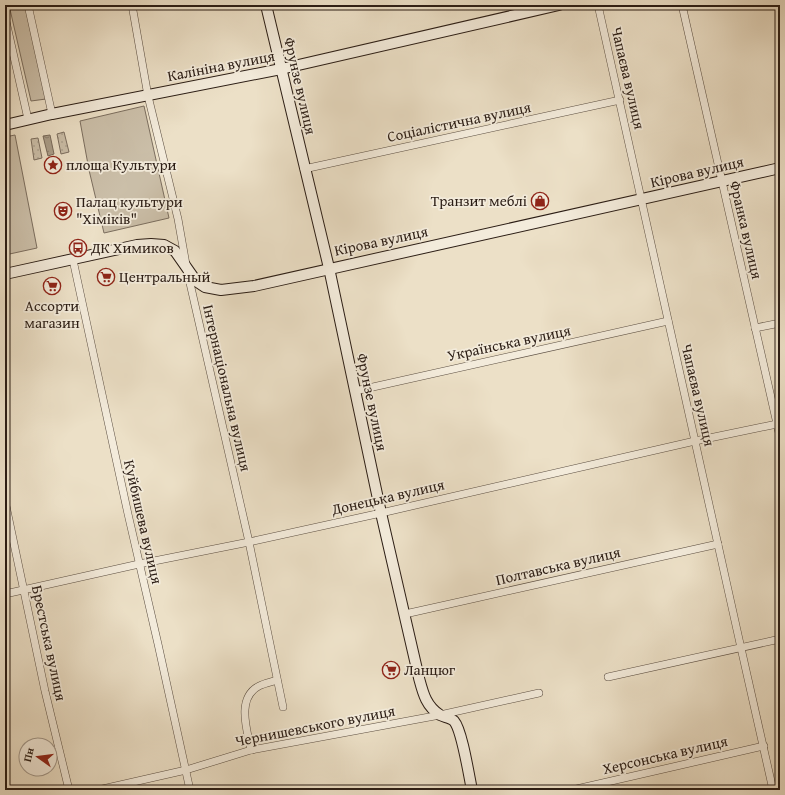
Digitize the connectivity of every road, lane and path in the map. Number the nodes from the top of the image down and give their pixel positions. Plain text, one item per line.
1 (28, 5) edge
2 (132, 5) edge
3 (266, 5) edge
4 (559, 5) edge
5 (598, 5) edge
6 (682, 5) edge
7 (5, 17) edge
8 (281, 69) junction
9 (148, 96) junction
10 (620, 100) junction
11 (52, 114) junction
12 (28, 119) junction
13 (5, 126) edge
14 (780, 168) edge
15 (304, 169) junction
16 (722, 181) junction
17 (642, 200) junction
18 (72, 260) junction
19 (329, 268) junction
20 (187, 270) junction
21 (5, 274) edge
22 (668, 321) junction
23 (780, 323) edge
24 (755, 328) junction
25 (355, 391) junction
26 (777, 424) junction
27 (780, 437) edge
28 (695, 441) junction
29 (5, 501) edge
30 (381, 513) junction
31 (249, 542) junction
32 (718, 544) junction
33 (139, 564) junction
34 (24, 590) junction
35 (5, 594) edge
36 (404, 614) junction
37 (780, 639) edge
38 (741, 648) junction
39 (608, 677) dead end
40 (278, 680) junction
41 (539, 693) dead end
42 (283, 707) dead end
43 (440, 714) junction
44 (764, 746) junction
45 (251, 750) junction
46 (186, 770) junction
47 (68, 790) edge
48 (98, 790) edge
49 (190, 790) edge
50 (472, 790) edge
51 (572, 790) edge
52 (774, 790) edge

1 - 11 street
2 - 9 street, Інтернаціональна вулиця
3 - 8 street, Фрунзе вулиця
4 - 8 street, Калініна вулиця
5 - 10 street, Чапаєва вулиця
6 - 16 street, Франка вулиця
7 - 12 street
8 - 9 street, Калініна вулиця
8 - 15 street, Фрунзе вулиця
9 - 11 street, Калініна вулиця
9 - 20 street, Інтернаціональна вулиця
10 - 15 street, Соціалістична вулиця
10 - 17 street, Чапаєва вулиця
11 - 12 street, Калініна вулиця
12 - 13 street, Калініна вулиця
14 - 16 street, Кірова вулиця
15 - 19 street, Фрунзе вулиця
16 - 17 street, Кірова вулиця
16 - 24 street, Франка вулиця
17 - 19 street, Кірова вулиця
17 - 22 street, Чапаєва вулиця
18 - 20 street, Кірова вулиця
18 - 21 street, Кірова вулиця
18 - 33 street, Куйбишева вулиця
19 - 20 street, Кірова вулиця
19 - 25 street, Фрунзе вулиця
20 - 31 street, Інтернаціональна вулиця
22 - 25 street, Українська вулиця
22 - 28 street, Чапаєва вулиця
23 - 24 street
24 - 26 street, Франка вулиця
25 - 30 street, Фрунзе вулиця
26 - 27 street, Франка вулиця
26 - 28 street, Донецька вулиця
28 - 30 street, Донецька вулиця
28 - 32 street, Чапаєва вулиця
29 - 34 street, Брестська вулиця
30 - 31 street, Донецька вулиця
30 - 36 street, Фрунзе вулиця
31 - 33 street, Донецька вулиця
31 - 40 street, Інтернаціональна вулиця
32 - 36 street, Полтавська вулиця
32 - 38 street, Чапаєва вулиця
33 - 34 street, Донецька вулиця
33 - 46 street, Куйбишева вулиця
34 - 35 street, Донецька вулиця
34 - 47 street, Брестська вулиця
36 - 43 street, Фрунзе вулиця
37 - 38 street
38 - 39 street
38 - 44 street, Чапаєва вулиця
40 - 42 street, Інтернаціональна вулиця
40 - 45 street
41 - 43 street, Чернишевського вулиця
43 - 45 street, Чернишевського вулиця
43 - 50 street, Фрунзе вулиця
44 - 51 street, Херсонська вулиця
44 - 52 street, Чапаєва вулиця
45 - 46 street, Чернишевського вулиця
46 - 48 street, Чернишевського вулиця
46 - 49 street, Куйбишева вулиця

